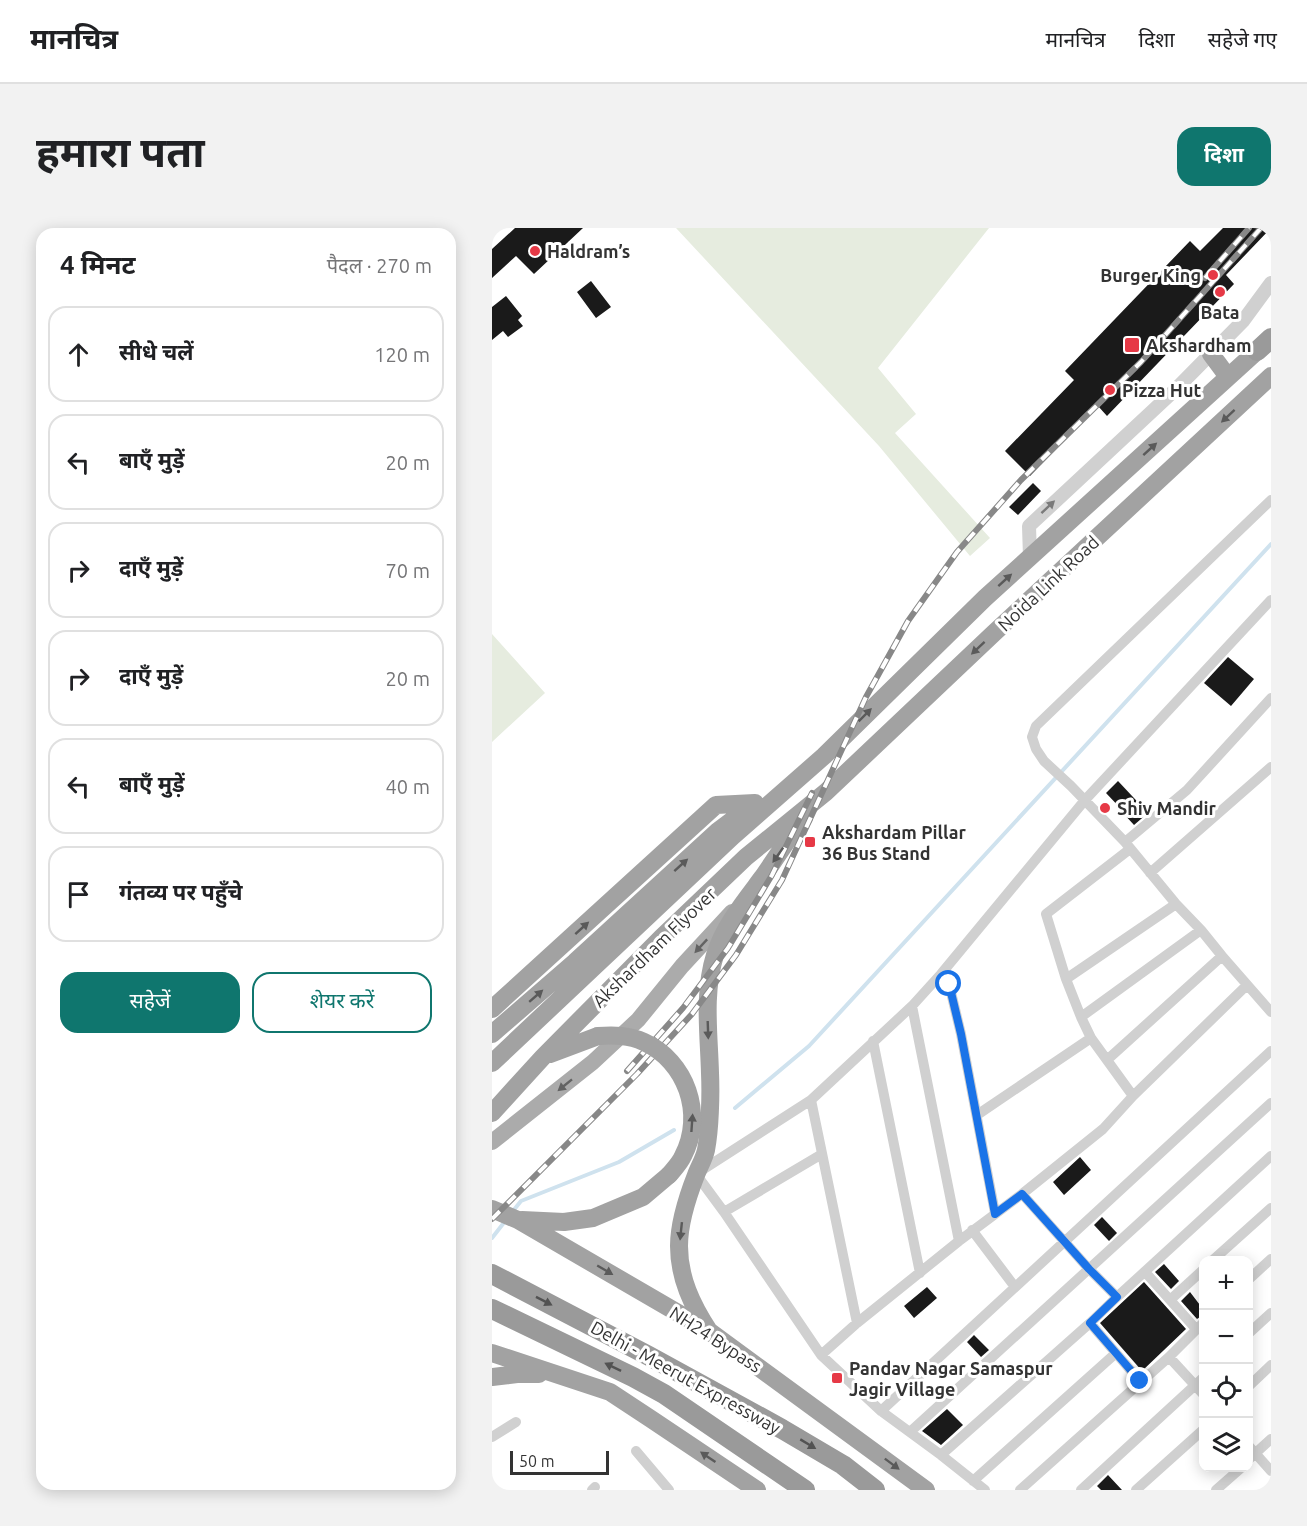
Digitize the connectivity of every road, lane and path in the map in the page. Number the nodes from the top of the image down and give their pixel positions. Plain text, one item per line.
1 (1271, 283) edge
2 (1271, 326) edge
3 (1264, 345) edge
4 (1211, 354) junction
5 (1271, 376) edge
6 (1228, 377) junction
7 (1271, 500) edge
8 (1030, 557) junction
9 (1271, 600) edge
10 (1271, 698) edge
11 (824, 756) junction
12 (1270, 769) edge
13 (826, 792) junction
14 (1084, 800) junction
15 (755, 803) junction
16 (1128, 845) junction
17 (1150, 873) junction
18 (755, 887) junction
19 (1176, 904) junction
20 (1201, 930) junction
21 (1222, 956) junction
22 (941, 974) junction
23 (1066, 979) junction
24 (1247, 985) junction
25 (912, 1006) junction
26 (492, 1009) edge
27 (1271, 1012) edge
28 (1081, 1017) junction
29 (492, 1034) edge
30 (1091, 1038) junction
31 (873, 1041) junction
32 (1271, 1051) edge
33 (543, 1057) junction
34 (1107, 1060) junction
35 (492, 1063) edge
36 (1133, 1096) junction
37 (811, 1100) junction
38 (1271, 1103) edge
39 (492, 1113) edge
40 (977, 1116) junction
41 (492, 1142) edge
42 (822, 1154) junction
43 (1271, 1156) edge
44 (696, 1174) junction
45 (1022, 1194) junction
46 (1271, 1208) edge
47 (492, 1209) edge
48 (724, 1212) junction
49 (995, 1214) junction
50 (518, 1220) junction
51 (972, 1230) junction
52 (959, 1241) junction
53 (1064, 1241) junction
54 (1217, 1256) edge
55 (1271, 1259) edge
56 (1089, 1269) junction
57 (1145, 1272) junction
58 (921, 1273) junction
59 (1199, 1273) edge
60 (492, 1274) edge
61 (1253, 1275) edge
62 (1015, 1287) junction
63 (1117, 1297) junction
64 (1170, 1300) junction
65 (492, 1309) edge
66 (1271, 1313) edge
67 (857, 1323) junction
68 (1090, 1323) junction
69 (1199, 1325) edge
70 (1199, 1327) edge
71 (1253, 1329) edge
72 (709, 1330) junction
73 (492, 1353) edge
74 (1116, 1353) junction
75 (821, 1355) junction
76 (1168, 1357) junction
77 (1271, 1365) edge
78 (492, 1377) edge
79 (570, 1378) junction
80 (1140, 1381) junction
81 (1199, 1381) edge
82 (1253, 1382) edge
83 (881, 1411) junction
84 (516, 1422) dead end
85 (910, 1432) junction
86 (1199, 1433) edge
87 (492, 1437) edge
88 (1271, 1439) edge
89 (636, 1451) dead end
90 (1253, 1452) edge
91 (941, 1455) junction
92 (1253, 1455) edge
93 (1271, 1471) edge
94 (1235, 1472) edge
95 (973, 1481) junction
96 (669, 1490) edge
97 (757, 1490) edge
98 (804, 1490) edge
99 (875, 1490) edge
100 (926, 1490) edge
101 (986, 1490) edge
102 (1020, 1490) edge
103 (1081, 1490) edge
104 (1136, 1490) edge
105 (1216, 1490) edge

1 - 4 street
2 - 3 street
3 - 6 highway, Noida Link Road
4 - 6 highway
8 -> 4 street
5 -> 13 highway, Noida Link Road
8 -> 6 highway, Noida Link Road
7 - 14 street
11 -> 8 highway, Noida Link Road
9 - 14 street
10 - 16 street
11 - 15 highway
11 - 35 highway, Akshardham Flyover
12 - 17 street
13 -> 18 highway
13 - 33 highway, Akshardham Flyover
14 - 16 street
14 - 22 street
26 -> 15 highway
29 -> 15 highway
16 - 17 street
16 - 23 street
17 - 19 street
18 -> 41 main road
18 -> 44 highway
19 - 20 street
19 - 23 street
20 - 21 street
20 - 28 street
21 - 24 street
21 - 34 street
22 - 25 street
22 - 40 street
23 - 28 street
24 - 27 street
24 - 36 street
25 - 31 street
25 - 52 street
28 - 30 street
30 - 34 street
30 - 40 street
31 - 37 street
31 - 58 street
32 - 53 street
33 - 39 highway, Akshardham Flyover
50 -> 33 highway, bridge
34 - 36 street
36 - 45 street
37 - 42 street
37 - 44 street
38 - 56 street
40 - 49 street
42 - 48 street
42 - 67 street
43 - 57 street
44 - 48 street
44 -> 72 highway
45 - 49 street
45 - 53 street
46 - 54 street
47 - 50 highway, NH24 Bypass
48 - 75 street
49 - 51 street
50 -> 72 highway, NH24 Bypass
51 - 52 street
51 - 62 street
52 - 58 street
53 - 56 street
53 - 62 street
55 - 61 street
56 - 63 street
56 - 85 street
57 - 63 street
57 - 64 street
58 - 67 street
59 - 64 street
60 -> 99 highway, Delhi - Meerut Expressway
62 - 83 street
63 - 68 street
64 - 69 street
98 -> 65 highway, Delhi - Meerut Expressway
66 - 71 street
67 - 75 street
68 - 74 street
68 - 91 street
70 - 76 street
72 -> 100 highway, NH24 Bypass
73 - 79 highway
74 - 80 street
74 - 95 street
75 - 83 street
76 - 80 street
76 - 81 street
77 - 82 street
78 - 79 highway
97 -> 79 highway
80 - 102 street
81 - 103 street
83 - 85 street
84 - 87 street
85 - 91 street
86 - 104 street
88 - 90 street
89 - 96 street
91 - 95 street
92 - 93 street
94 - 105 street
95 - 101 street

